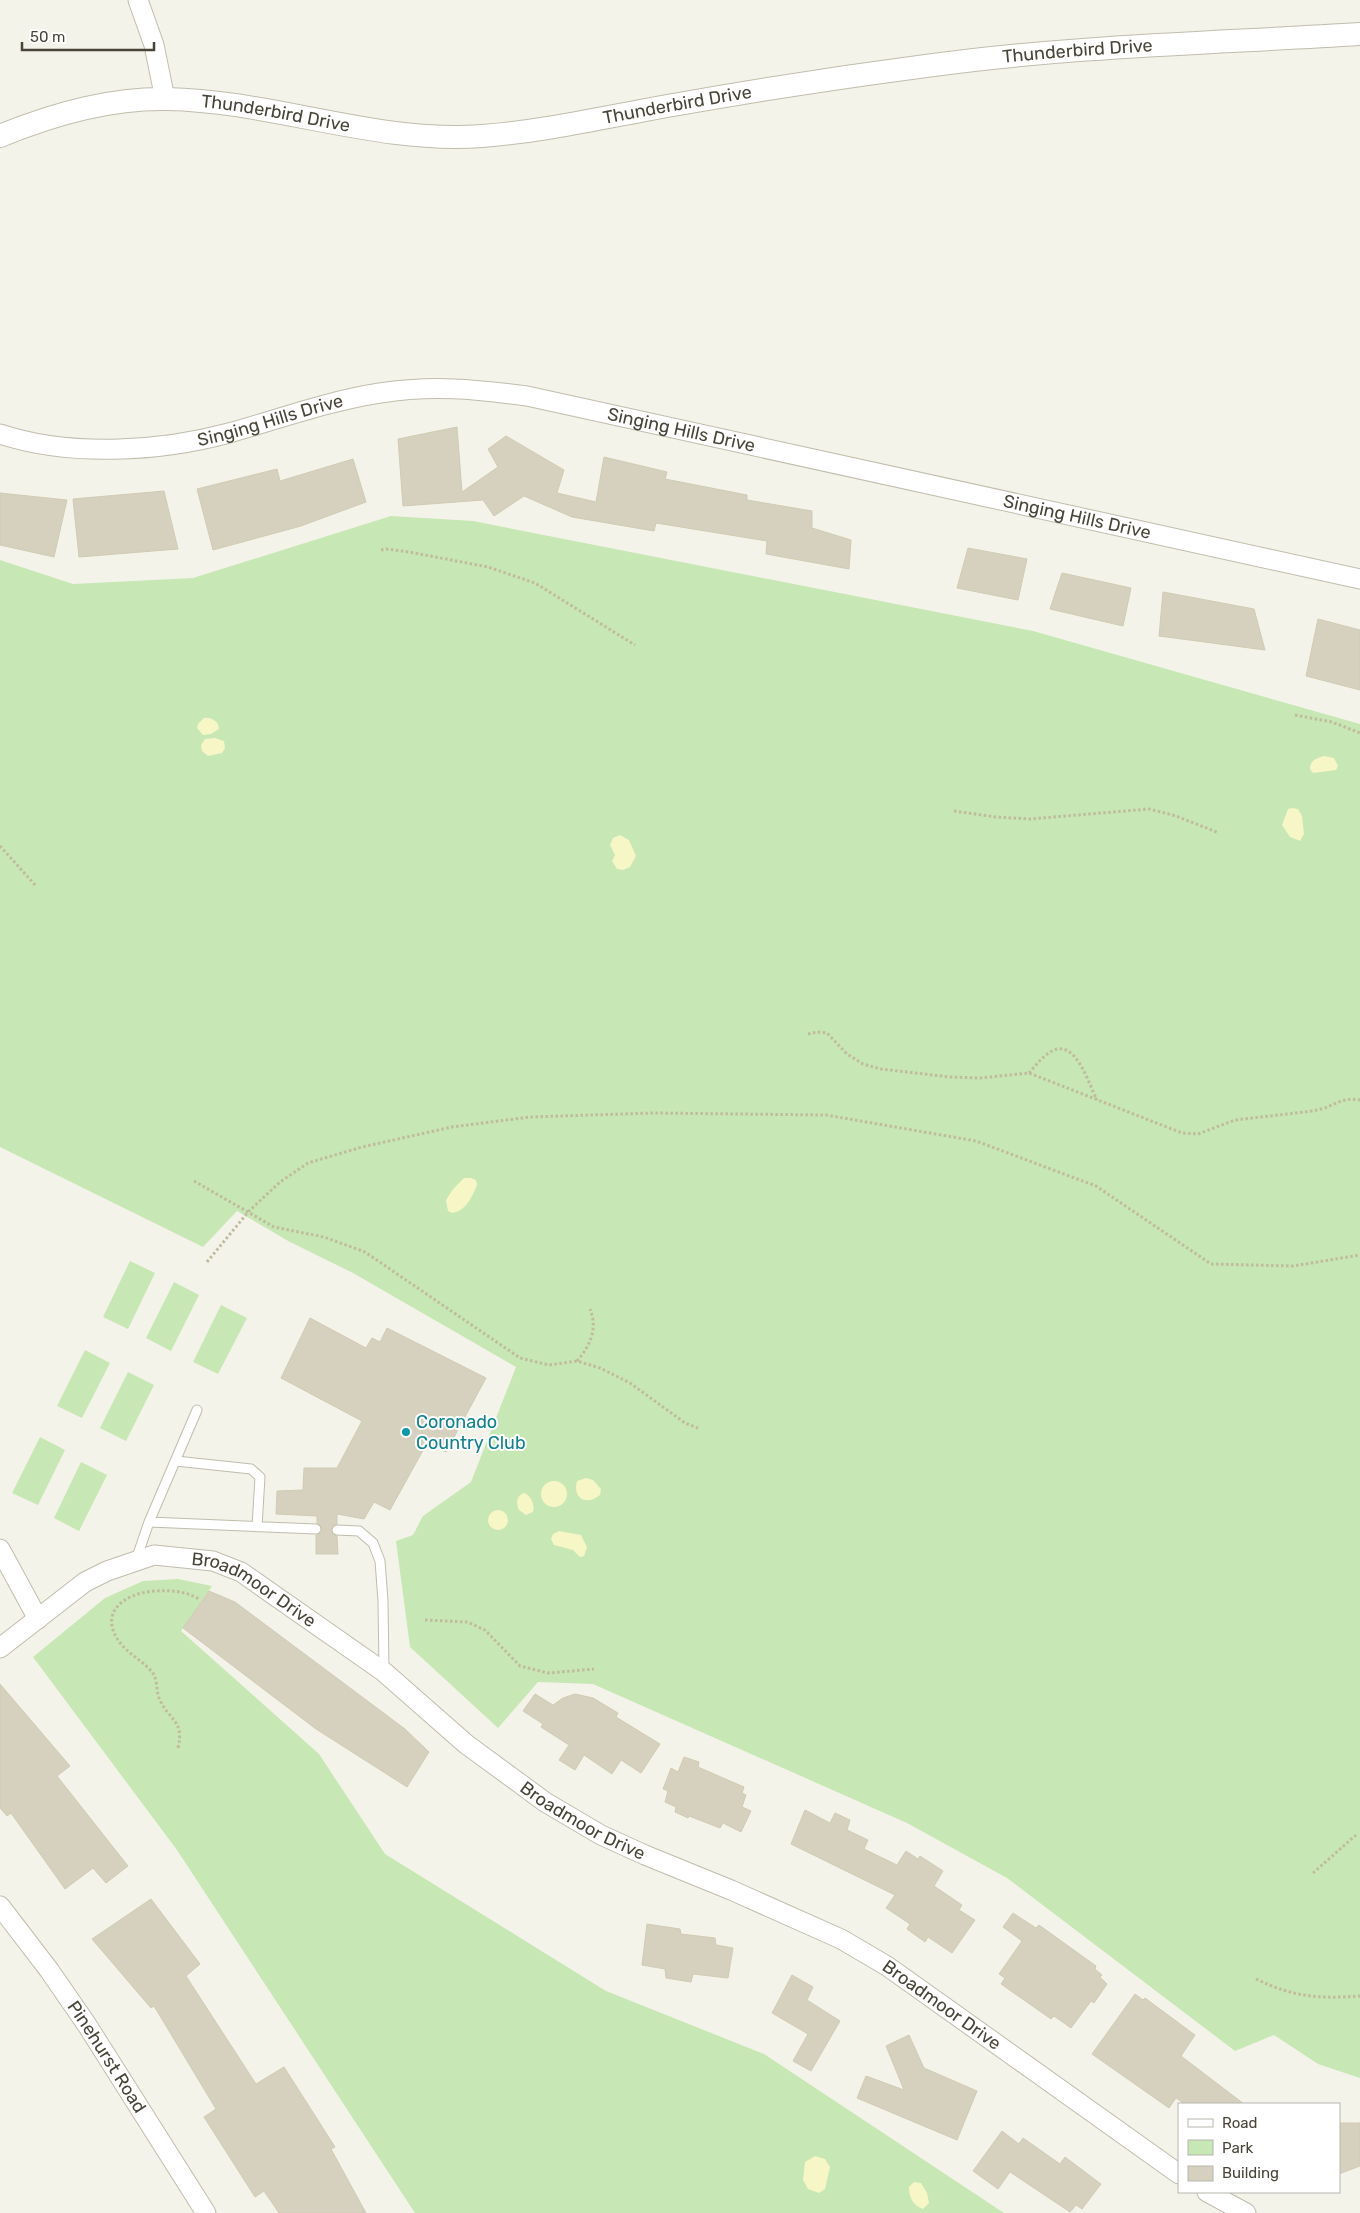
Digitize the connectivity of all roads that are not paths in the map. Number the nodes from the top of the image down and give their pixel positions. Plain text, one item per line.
1 (138, 0) edge
2 (1360, 34) edge
3 (165, 99) junction
4 (0, 136) edge
5 (0, 434) edge
6 (1360, 579) edge
7 (198, 1410) dead end
8 (176, 1461) junction
9 (149, 1522) junction
10 (257, 1528) junction
11 (316, 1529) dead end
12 (337, 1530) dead end
13 (0, 1549) edge
14 (136, 1560) junction
15 (38, 1618) junction
16 (0, 1648) edge
17 (384, 1672) junction
18 (0, 1906) edge
19 (1178, 2173) edge
20 (1209, 2193) edge
21 (206, 2213) edge
22 (1246, 2213) edge

1 - 3 street
2 - 3 street, Thunderbird Drive
3 - 4 street, Thunderbird Drive
5 - 6 street, Singing Hills Drive
7 - 8 lane
8 - 9 lane
8 - 10 lane
9 - 10 lane
9 - 14 lane
10 - 11 lane
12 - 17 lane
13 - 15 street
14 - 15 street, Broadmoor Drive
14 - 17 street, Broadmoor Drive
15 - 16 street, Broadmoor Drive
17 - 19 street, Broadmoor Drive
18 - 21 street, Pinehurst Road
20 - 22 street

